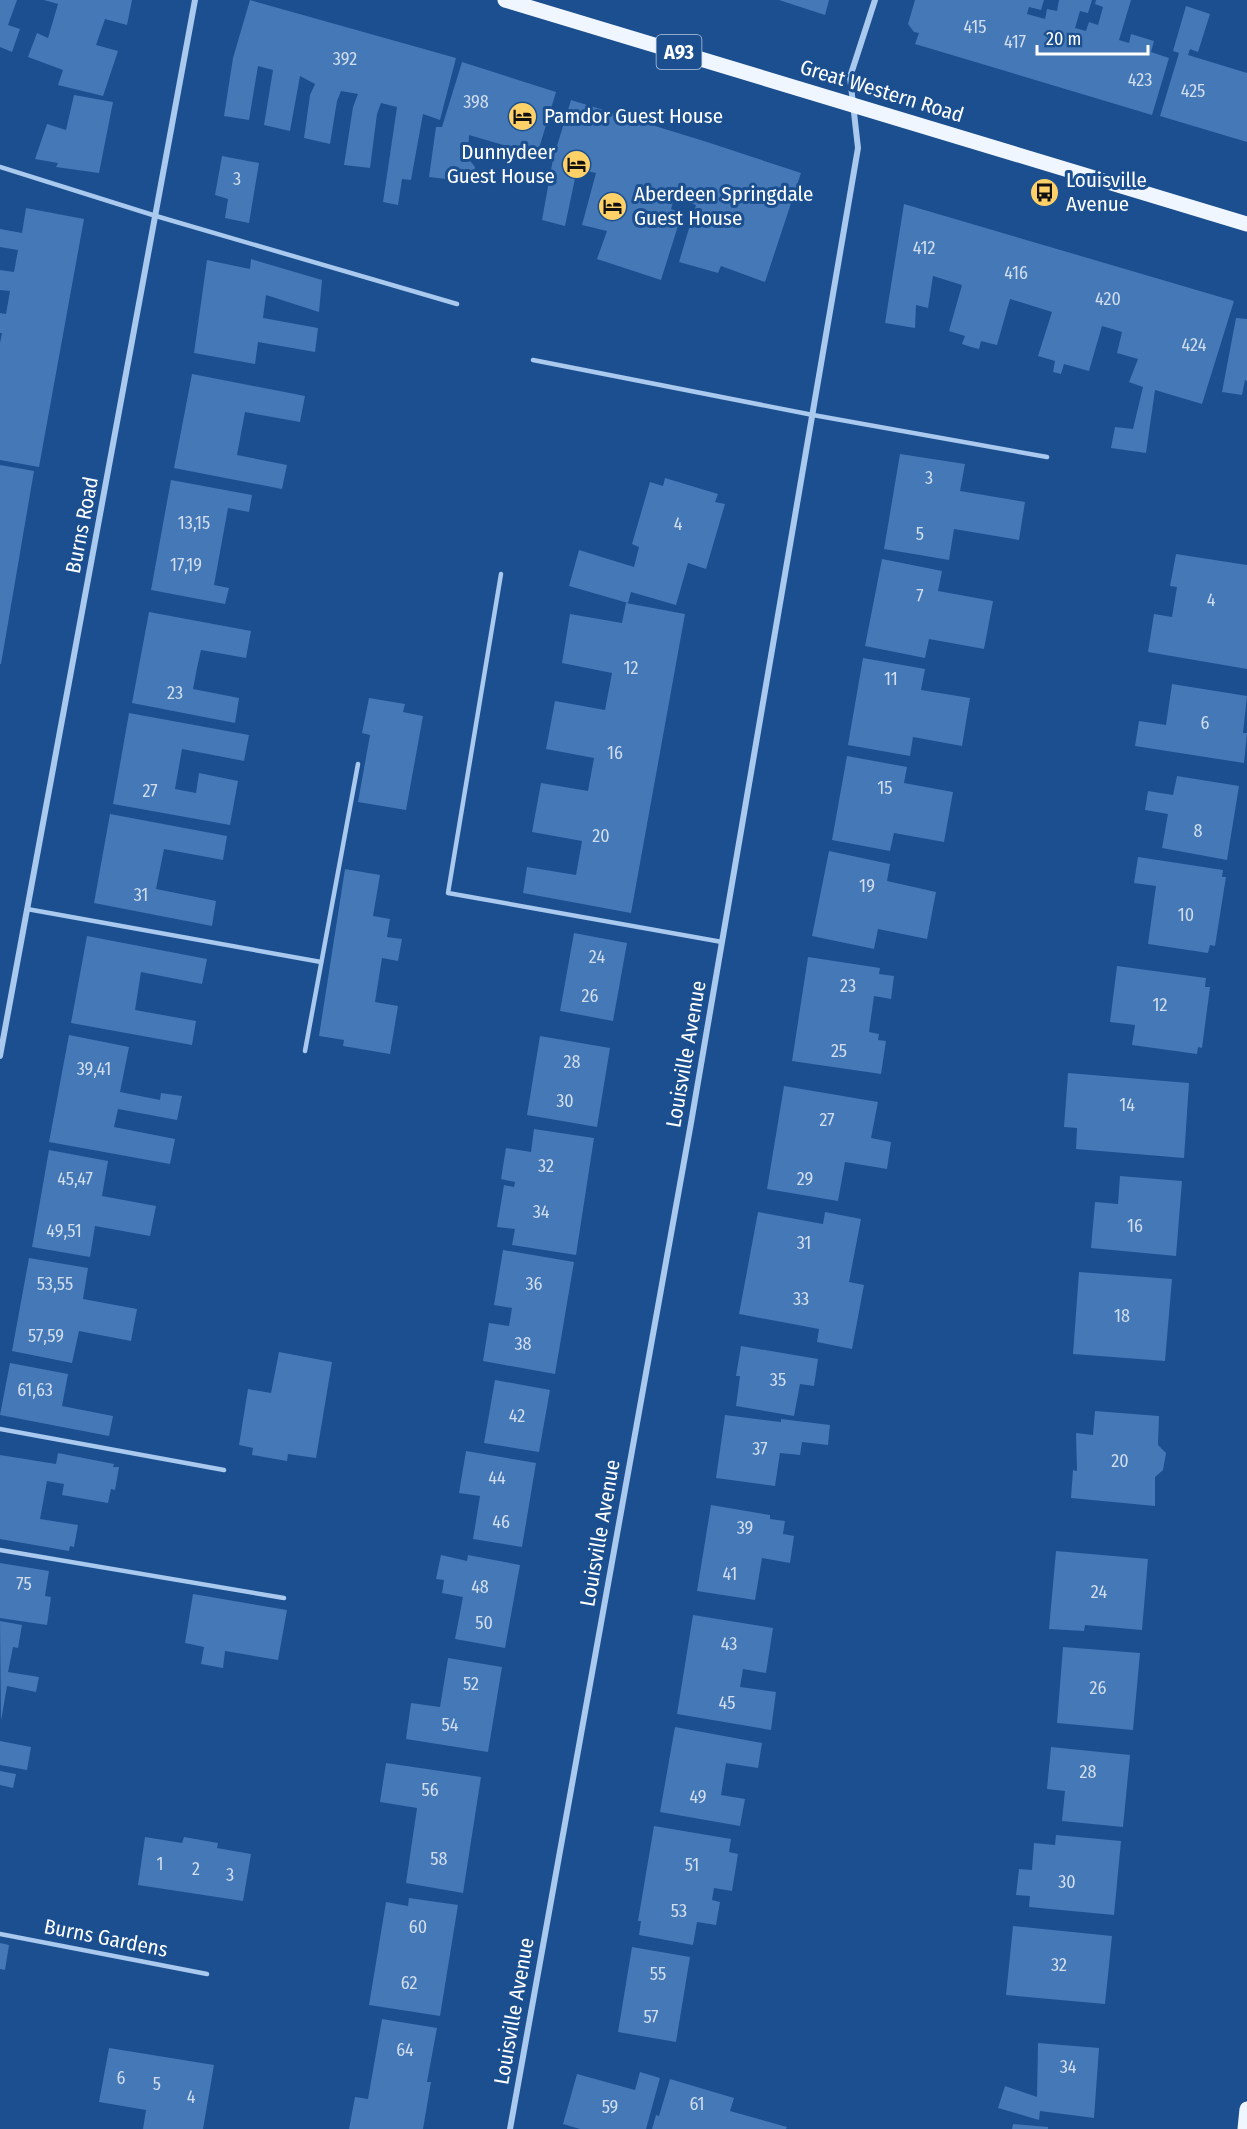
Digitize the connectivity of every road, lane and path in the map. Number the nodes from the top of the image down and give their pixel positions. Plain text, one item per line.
1 (195, 0) edge
2 (505, 0) edge
3 (875, 0) edge
4 (854, 105) junction
5 (0, 167) edge
6 (156, 216) junction
7 (1247, 224) edge
8 (457, 303) dead end
9 (533, 360) dead end
10 (813, 416) junction
11 (1047, 457) dead end
12 (501, 574) dead end
13 (358, 764) dead end
14 (27, 909) junction
15 (722, 942) junction
16 (321, 962) junction
17 (305, 1051) dead end
18 (0, 1056) edge
19 (0, 1429) edge
20 (224, 1470) dead end
21 (0, 1550) edge
22 (284, 1598) dead end
23 (0, 1934) edge
24 (207, 1974) dead end
25 (1247, 2109) edge
26 (510, 2129) edge
27 (1245, 2129) edge

1 - 6 street, Burns Road
2 - 4 main road, Great Western Road / A93
3 - 4 street, Louisville Avenue
4 - 7 main road, Great Western Road / A93
4 - 10 street, Louisville Avenue
5 - 6 lane
6 - 8 lane
6 - 14 street, Burns Road
9 - 10 lane
10 - 11 lane
10 - 15 street, Louisville Avenue
12 - 15 lane
13 - 16 lane
14 - 16 lane
14 - 18 street, Burns Road
15 - 26 street, Louisville Avenue
16 - 17 lane
19 - 20 lane
21 - 22 lane
23 - 24 lane, Burns Gardens
25 - 27 main road

